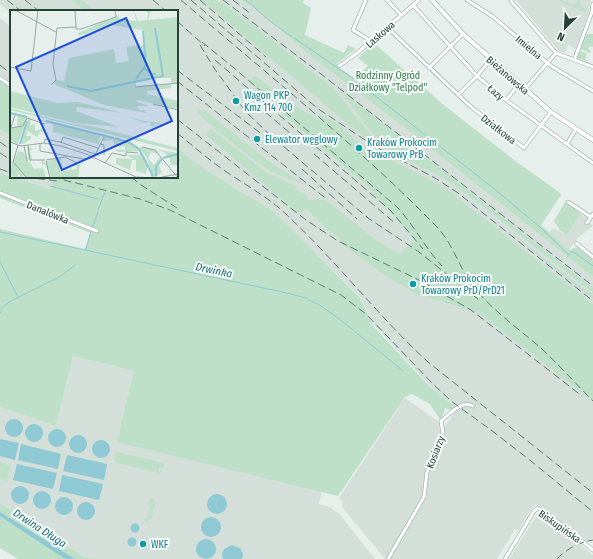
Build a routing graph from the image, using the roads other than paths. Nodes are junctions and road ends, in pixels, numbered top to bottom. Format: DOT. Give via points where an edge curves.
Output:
graph roads {
  1 [pos="366,0"];
  2 [pos="388,0"];
  3 [pos="419,0"];
  4 [pos="432,0"];
  5 [pos="467,0"];
  6 [pos="512,1"];
  7 [pos="593,4"];
  8 [pos="413,5"];
  9 [pos="401,15"];
  10 [pos="387,27"];
  11 [pos="463,34"];
  12 [pos="371,41"];
  13 [pos="450,47"];
  14 [pos="556,54"];
  15 [pos="575,58"];
  16 [pos="491,59"];
  17 [pos="547,63"];
  18 [pos="339,66"];
  19 [pos="593,67"];
  20 [pos="430,68"];
  21 [pos="477,76"];
  22 [pos="0,78"];
  23 [pos="519,84"];
  24 [pos="10,85"];
  25 [pos="525,89"];
  26 [pos="593,91"];
  27 [pos="458,95"];
  28 [pos="506,100"];
  29 [pos="551,112"];
  30 [pos="541,126"];
  31 [pos="576,129"];
  32 [pos="593,140"];
  33 [pos="567,144"];
  34 [pos="593,163"];
  35 [pos="0,194"];
  36 [pos="568,202"];
  37 [pos="592,216"];
  38 [pos="587,223"];
  39 [pos="97,231"];
  40 [pos="576,243"];
  41 [pos="593,257"];
  42 [pos="473,406"];
  43 [pos="593,550"];
  44 [pos="388,559"];
  45 [pos="506,559"];
  1 -- 12 [label="street" via="353,30"];
  2 -- 9 [label="street"];
  3 -- 8 [label="street, Laskowa"];
  4 -- 11 [label="street, Bieżanowska"];
  5 -- 17 [label="street, Imielna" via="498,20"];
  6 -- 14 [label="street"];
  7 -- 15 [label="street"];
  8 -- 9 [label="street, Laskowa"];
  8 -- 13 [label="street, Łazy"];
  9 -- 10 [label="street, Laskowa"];
  10 -- 12 [label="street, Laskowa"];
  10 -- 20 [label="street, Działkowa"];
  11 -- 13 [label="street"];
  11 -- 16 [label="street, Bieżanowska"];
  12 -- 18 [label="street, Laskowa"];
  13 -- 20 [label="street"];
  13 -- 21 [label="street, Łazy"];
  14 -- 17 [label="street"];
  14 -- 19 [label="street"];
  16 -- 21 [label="street"];
  16 -- 23 [label="street, Bieżanowska"];
  17 -- 25 [label="street"];
  17 -- 26 [label="street, Imielna"];
  20 -- 27 [label="street, Działkowa"];
  21 -- 27 [label="street"];
  21 -- 28 [label="street, Łazy"];
  22 -- 24 [label="street"];
  23 -- 25 [label="street, Bieżanowska"];
  23 -- 28 [label="street"];
  25 -- 29 [label="street, Bieżanowska"];
  27 -- 30 [label="street, Działkowa" via="524,148"];
  28 -- 30 [label="street, Łazy"];
  29 -- 30 [label="street, Działkowa"];
  29 -- 31 [label="street, Bieżanowska"];
  30 -- 33 [label="street, Łazy"];
  31 -- 32 [label="street, Bieżanowska"];
  31 -- 33 [label="street"];
  33 -- 34 [label="street, Łazy"];
  35 -- 39 [label="street, Danalówka"];
  36 -- 37 [label="street"];
  37 -- 38 [label="street"];
  40 -- 41 [label="street"];
  42 -- 44 [label="street, Kosiarzy" via="462,404 441,421 443,433 427,472 424,497"];
  43 -- 45 [label="street, Biskupińska" via="538,508"];
}
